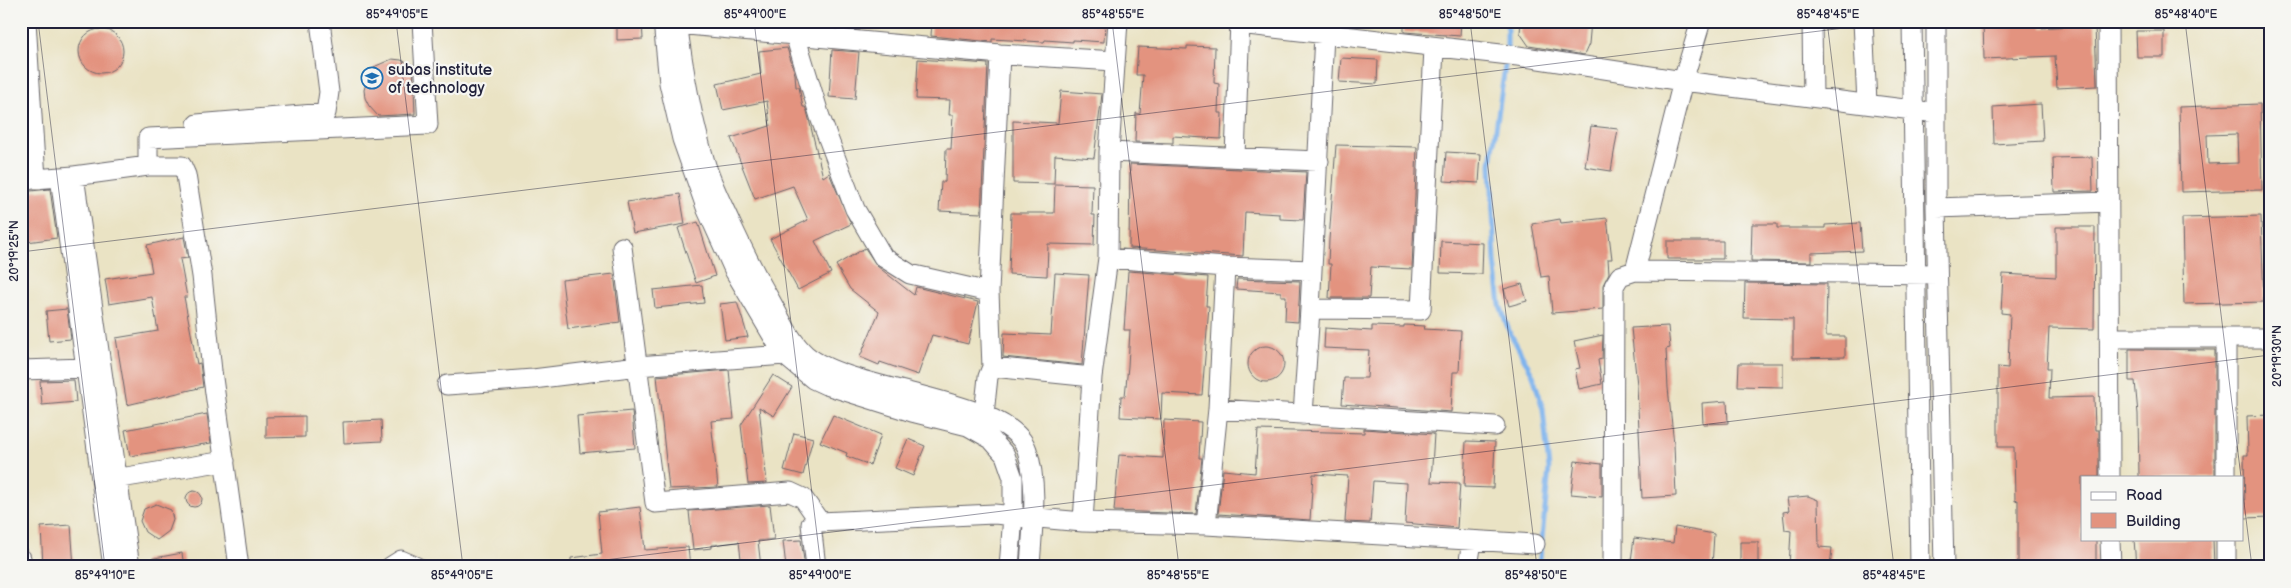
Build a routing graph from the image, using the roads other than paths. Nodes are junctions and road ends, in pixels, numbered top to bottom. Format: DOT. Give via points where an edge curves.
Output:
graph roads {
  1 [pos="26,21"];
  2 [pos="320,21"];
  3 [pos="422,21"];
  4 [pos="1118,21"];
  5 [pos="1701,21"];
  6 [pos="1812,21"];
  7 [pos="1863,21"];
  8 [pos="1912,21"];
  9 [pos="1936,21"];
  10 [pos="2108,21"];
  11 [pos="672,22"];
  12 [pos="1239,23"];
  13 [pos="795,36"];
  14 [pos="1324,36"];
  15 [pos="1434,48"];
  16 [pos="1000,54"];
  17 [pos="1115,61"];
  18 [pos="677,81"];
  19 [pos="1683,81"];
  20 [pos="1814,97"];
  21 [pos="1867,103"];
  22 [pos="1914,110"];
  23 [pos="1936,113"];
  24 [pos="148,138"];
  25 [pos="1110,152"];
  26 [pos="1235,156"];
  27 [pos="1319,161"];
  28 [pos="148,166"];
  29 [pos="67,177"];
  30 [pos="29,180"];
  31 [pos="2109,202"];
  32 [pos="1936,208"];
  33 [pos="622,247"];
  34 [pos="1108,258"];
  35 [pos="1225,267"];
  36 [pos="1312,270"];
  37 [pos="1635,271"];
  38 [pos="1916,274"];
  39 [pos="1937,274"];
  40 [pos="989,292"];
  41 [pos="1310,310"];
  42 [pos="2110,338"];
  43 [pos="2226,338"];
  44 [pos="2270,338"];
  45 [pos="784,355"];
  46 [pos="638,366"];
  47 [pos="992,367"];
  48 [pos="86,368"];
  49 [pos="21,370"];
  50 [pos="1092,377"];
  51 [pos="447,385"];
  52 [pos="1218,409"];
  53 [pos="984,414"];
  54 [pos="1303,415"];
  55 [pos="1495,426"];
  56 [pos="225,460"];
  57 [pos="2110,476"];
  58 [pos="2226,476"];
  59 [pos="110,480"];
  60 [pos="1013,516"];
  61 [pos="1034,517"];
  62 [pos="820,522"];
  63 [pos="1083,522"];
  64 [pos="1206,525"];
  65 [pos="2110,540"];
  66 [pos="2226,540"];
  67 [pos="1472,541"];
  68 [pos="1535,544"];
  69 [pos="21,558"];
  70 [pos="1616,566"];
  71 [pos="22,567"];
  72 [pos="113,567"];
  73 [pos="130,567"];
  74 [pos="238,567"];
  75 [pos="390,567"];
  76 [pos="417,567"];
  77 [pos="816,567"];
  78 [pos="1009,567"];
  79 [pos="1030,567"];
  80 [pos="1468,567"];
  81 [pos="1920,567"];
  82 [pos="1944,567"];
  83 [pos="2111,567"];
  84 [pos="2226,567"];
  1 -- 30 [label="street"];
  2 -- 24 [label="street" via="329,92 326,113 182,125"];
  3 -- 24 [label="street" via="428,125"];
  4 -- 17 [label="street"];
  5 -- 19 [label="street"];
  6 -- 20 [label="street"];
  7 -- 21 [label="street"];
  8 -- 22 [label="street"];
  9 -- 23 [label="street"];
  10 -- 31 [label="street"];
  11 -- 13 [label="street"];
  11 -- 18 [label="street"];
  12 -- 14 [label="street"];
  12 -- 26 [label="street"];
  13 -- 16 [label="street"];
  13 -- 40 [label="street" via="820,117 855,209 882,257 910,274"];
  14 -- 15 [label="street"];
  14 -- 27 [label="street"];
  15 -- 19 [label="street" via="1518,56"];
  15 -- 41 [label="street" via="1421,310"];
  16 -- 17 [label="street"];
  16 -- 40 [label="street"];
  17 -- 25 [label="street"];
  18 -- 45 [label="street" via="682,139 707,210 735,272"];
  18 -- 53 [label="street" via="720,202 749,263 796,345 814,360 862,381 920,394"];
  19 -- 20 [label="street"];
  19 -- 37 [label="street"];
  20 -- 21 [label="street"];
  21 -- 22 [label="street"];
  22 -- 23 [label="street"];
  22 -- 38 [label="street"];
  23 -- 32 [label="street"];
  24 -- 28 [label="street"];
  25 -- 26 [label="street"];
  25 -- 34 [label="street"];
  26 -- 27 [label="street"];
  27 -- 36 [label="street"];
  28 -- 29 [label="street"];
  28 -- 56 [label="street" via="182,166 186,175"];
  29 -- 30 [label="street"];
  29 -- 48 [label="street"];
  29 -- 59 [label="street"];
  31 -- 32 [label="street"];
  31 -- 42 [label="street"];
  32 -- 39 [label="street"];
  33 -- 46 [label="street"];
  34 -- 35 [label="street"];
  34 -- 50 [label="street"];
  35 -- 36 [label="street"];
  35 -- 52 [label="street"];
  36 -- 41 [label="street"];
  37 -- 38 [label="street"];
  37 -- 70 [label="street" via="1620,276 1614,286"];
  38 -- 39 [label="street"];
  38 -- 81 [label="street"];
  39 -- 82 [label="street"];
  40 -- 47 [label="street"];
  41 -- 54 [label="street"];
  42 -- 43 [label="street"];
  42 -- 57 [label="street"];
  43 -- 44 [label="street"];
  43 -- 58 [label="street"];
  45 -- 46 [label="street"];
  45 -- 60 [label="street" via="813,379 912,412 968,426 991,439 1005,455 1013,478"];
  46 -- 51 [label="street" via="533,379"];
  46 -- 62 [label="street" via="655,503 790,492 803,498"];
  47 -- 50 [label="street"];
  47 -- 53 [label="street"];
  48 -- 49 [label="street"];
  48 -- 59 [label="street"];
  50 -- 63 [label="street"];
  52 -- 54 [label="street"];
  52 -- 64 [label="street"];
  53 -- 61 [label="street" via="1013,432 1026,450 1034,494"];
  54 -- 55 [label="street"];
  56 -- 59 [label="street"];
  56 -- 74 [label="street"];
  59 -- 72 [label="street"];
  59 -- 73 [label="street"];
  60 -- 61 [label="street"];
  60 -- 62 [label="street" via="994,514"];
  60 -- 78 [label="street"];
  61 -- 63 [label="street"];
  61 -- 79 [label="street"];
  62 -- 77 [label="street" via="811,524"];
  63 -- 64 [label="street"];
  64 -- 67 [label="street"];
  65 -- 83 [label="street"];
  66 -- 84 [label="street"];
  67 -- 68 [label="street"];
  67 -- 80 [label="street"];
  69 -- 71 [label="street"];
  75 -- 76 [label="street" via="401,560"];
}
